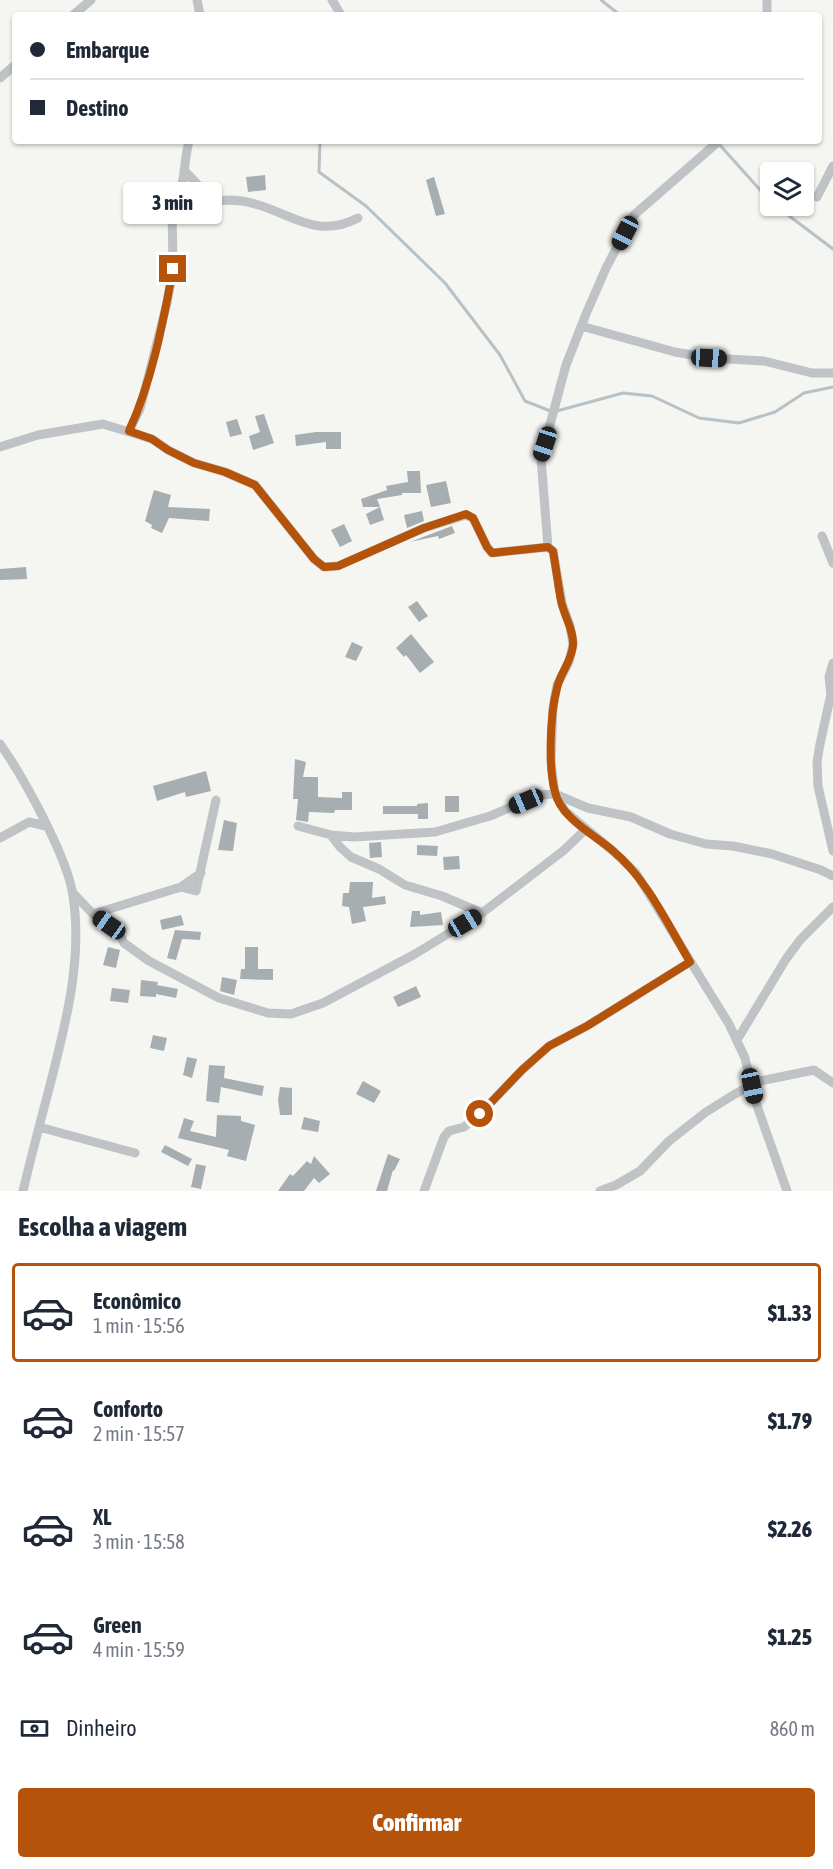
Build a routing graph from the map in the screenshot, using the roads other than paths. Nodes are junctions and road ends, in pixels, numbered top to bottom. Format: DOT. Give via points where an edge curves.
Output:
graph roads {
  1 [pos="92,0"];
  2 [pos="77,12"];
  3 [pos="12,67"];
  4 [pos="0,78"];
  5 [pos="188,144"];
  6 [pos="716,144"];
  7 [pos="833,166"];
  8 [pos="184,170"];
  9 [pos="817,197"];
  10 [pos="217,201"];
  11 [pos="176,204"];
  12 [pos="358,218"];
  13 [pos="581,326"];
  14 [pos="833,373"];
  15 [pos="129,431"];
  16 [pos="0,447"];
  17 [pos="822,536"];
  18 [pos="548,547"];
  19 [pos="833,563"];
  20 [pos="833,663"];
  21 [pos="0,744"];
  22 [pos="555,794"];
  23 [pos="216,800"];
  24 [pos="46,826"];
  25 [pos="298,826"];
  26 [pos="585,830"];
  27 [pos="332,836"];
  28 [pos="0,838"];
  29 [pos="833,851"];
  30 [pos="833,876"];
  31 [pos="73,893"];
  32 [pos="833,906"];
  33 [pos="482,913"];
  34 [pos="93,914"];
  35 [pos="690,962"];
  36 [pos="736,1040"];
  37 [pos="833,1083"];
  38 [pos="752,1086"];
  39 [pos="39,1127"];
  40 [pos="135,1153"];
  41 [pos="23,1191"];
  42 [pos="424,1191"];
  43 [pos="600,1191"];
  44 [pos="787,1191"];
  1 -- 2 [label="street"];
  3 -- 4 [label="street"];
  5 -- 8 [label="street"];
  6 -- 13 [label="street" via="634,215"];
  7 -- 9 [label="street"];
  8 -- 10 [label="street"];
  8 -- 11 [label="street"];
  10 -- 11 [label="street"];
  10 -- 12 [label="street" via="265,206 307,224 328,227"];
  11 -- 15 [label="street" via="172,209 173,269 167,303 140,409"];
  13 -- 14 [label="street" via="675,352"];
  13 -- 18 [label="street" via="566,365 541,458"];
  15 -- 16 [label="street" via="103,424 38,435"];
  15 -- 18 [label="street" via="194,463 255,485 324,567 338,566 466,514 473,518 492,553"];
  17 -- 19 [label="street"];
  18 -- 22 [label="street" via="553,551 573,644 557,685 553,708 551,762"];
  20 -- 29 [label="street" via="818,786"];
  21 -- 24 [label="street"];
  22 -- 26 [label="street" via="565,811"];
  22 -- 27 [label="street" via="540,795 490,816 435,832"];
  22 -- 30 [label="street" via="588,808 631,817 670,834 772,854"];
  23 -- 34 [label="street" via="196,891 181,887"];
  24 -- 28 [label="street" via="29,822"];
  24 -- 31 [label="street"];
  25 -- 27 [label="street"];
  26 -- 33 [label="street"];
  26 -- 35 [label="street" via="636,873"];
  27 -- 33 [label="street" via="351,857 405,885"];
  31 -- 34 [label="street"];
  31 -- 39 [label="street" via="76,926 69,1010"];
  32 -- 36 [label="street" via="786,959"];
  33 -- 34 [label="street" via="323,1004 291,1014 268,1013 219,998 149,961 124,943 118,931"];
  35 -- 36 [label="street"];
  35 -- 42 [label="street" via="549,1046 480,1114 464,1127 449,1131"];
  36 -- 38 [label="street"];
  37 -- 38 [label="street" via="809,1070 772,1077"];
  38 -- 43 [label="street" via="706,1112 669,1141 640,1171"];
  38 -- 44 [label="street"];
  39 -- 40 [label="street"];
  39 -- 41 [label="street"];
}
